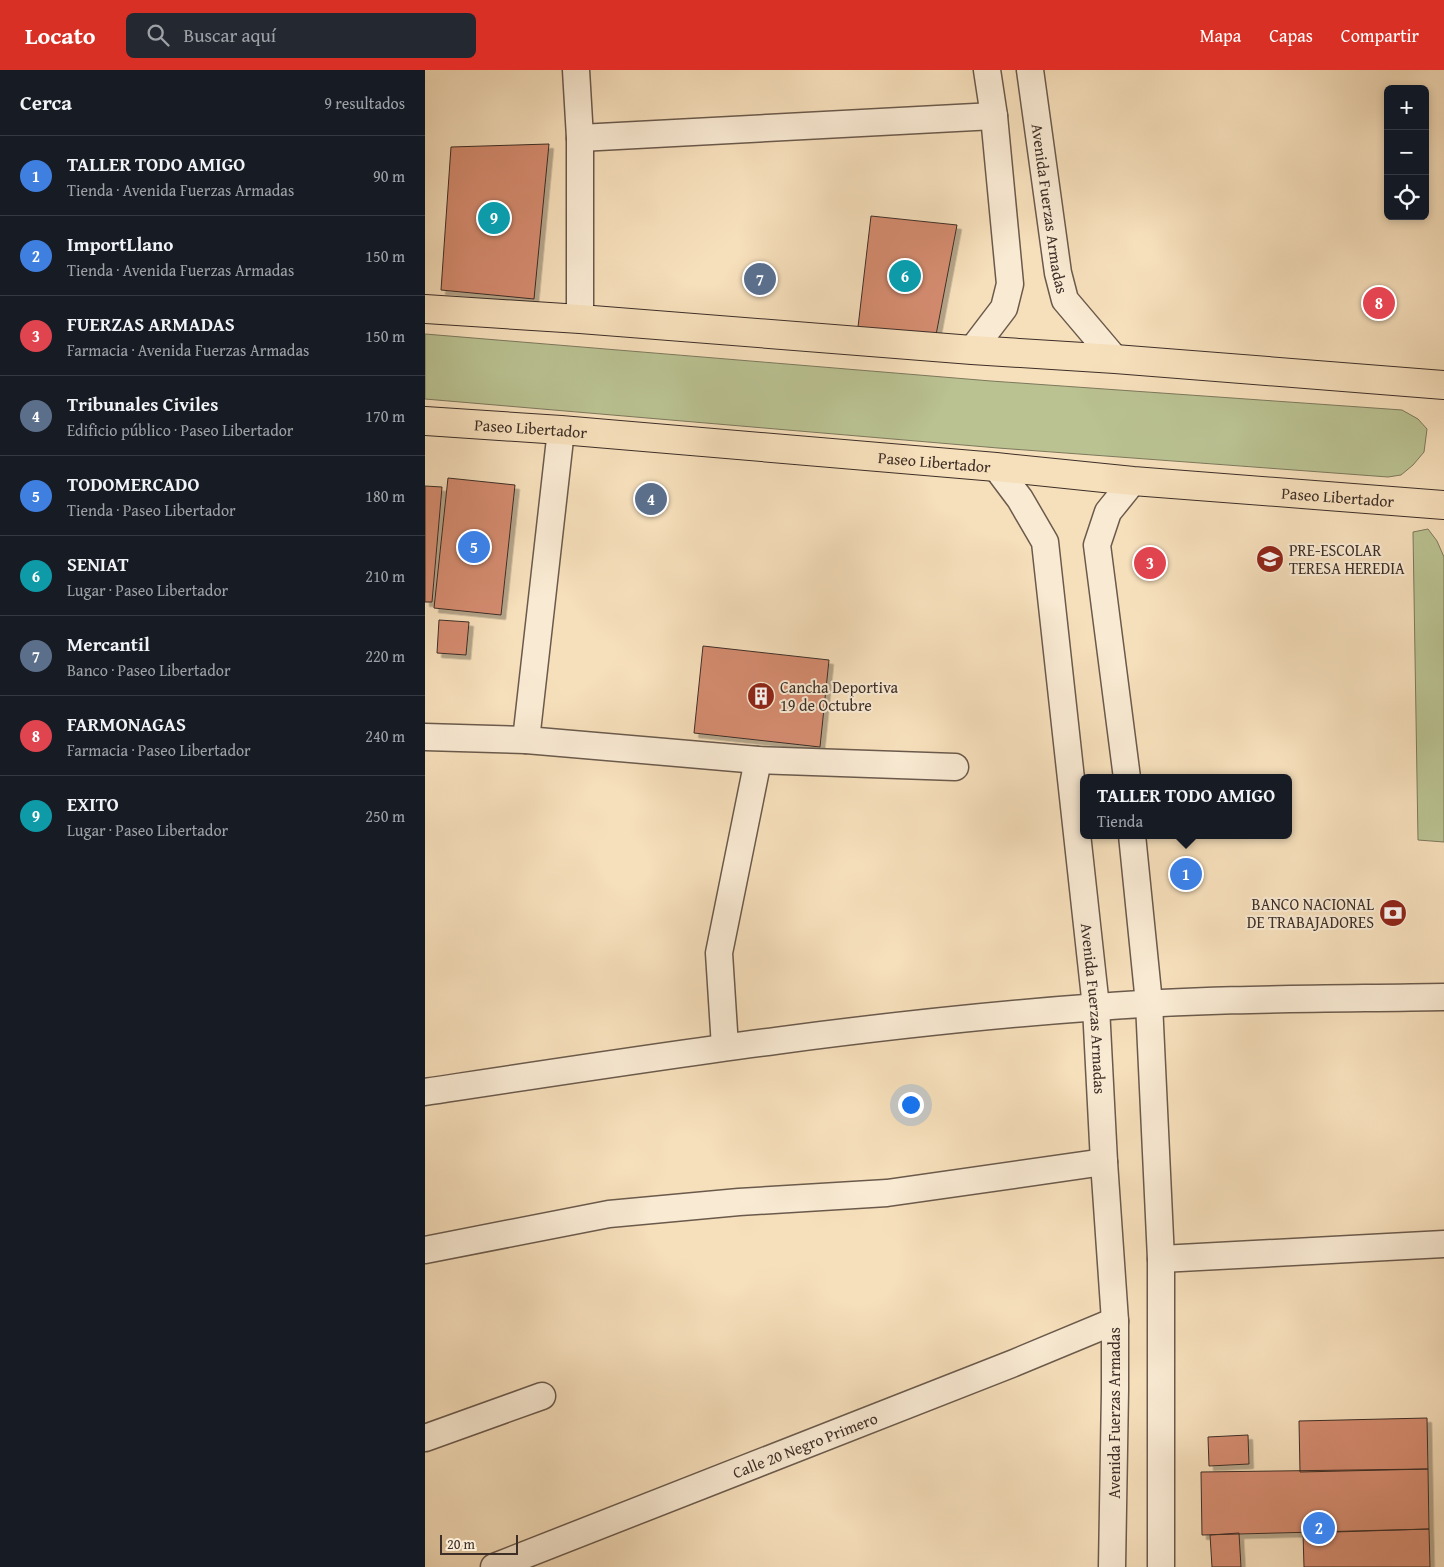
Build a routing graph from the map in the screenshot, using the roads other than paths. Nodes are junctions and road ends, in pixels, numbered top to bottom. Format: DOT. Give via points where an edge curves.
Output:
graph roads {
  1 [pos="576,70"];
  2 [pos="987,70"];
  3 [pos="1030,70"];
  4 [pos="994,116"];
  5 [pos="580,138"];
  6 [pos="425,309"];
  7 [pos="580,319"];
  8 [pos="972,350"];
  9 [pos="1115,359"];
  10 [pos="1444,385"];
  11 [pos="425,421"];
  12 [pos="561,430"];
  13 [pos="996,467"];
  14 [pos="1133,481"];
  15 [pos="1444,506"];
  16 [pos="425,737"];
  17 [pos="526,740"];
  18 [pos="758,760"];
  19 [pos="955,767"];
  20 [pos="1126,774"];
  21 [pos="1133,839"];
  22 [pos="1444,997"];
  23 [pos="1149,1003"];
  24 [pos="1096,1007"];
  25 [pos="725,1047"];
  26 [pos="425,1092"];
  27 [pos="1104,1162"];
  28 [pos="1444,1244"];
  29 [pos="425,1250"];
  30 [pos="1161,1259"];
  31 [pos="1115,1321"];
  32 [pos="542,1396"];
  33 [pos="425,1438"];
  34 [pos="493,1567"];
  35 [pos="1112,1567"];
  36 [pos="1161,1567"];
  1 -- 5 [label="street"];
  2 -- 4 [label="street"];
  3 -- 9 [label="street, Avenida Fuerzas Armadas" via="1058,273 1065,300"];
  4 -- 5 [label="street"];
  4 -- 8 [label="street" via="1010,284 1004,308"];
  5 -- 7 [label="street"];
  6 -- 7 [label="main road"];
  7 -- 8 [label="main road"];
  8 -- 9 [label="main road"];
  9 -- 10 [label="main road"];
  11 -- 12 [label="main road, Paseo Libertador"];
  12 -- 13 [label="main road, Paseo Libertador"];
  12 -- 17 [label="street"];
  13 -- 14 [label="main road, Paseo Libertador"];
  13 -- 24 [label="street, Avenida Fuerzas Armadas" via="1020,499 1045,542"];
  14 -- 15 [label="main road, Paseo Libertador"];
  14 -- 20 [label="street" via="1108,512 1097,545"];
  16 -- 17 [label="street"];
  17 -- 18 [label="street"];
  18 -- 19 [label="street"];
  18 -- 25 [label="street" via="719,953"];
  21 -- 23 [label="street"];
  22 -- 23 [label="street"];
  23 -- 24 [label="street"];
  23 -- 30 [label="street"];
  24 -- 25 [label="street" via="911,1023"];
  24 -- 27 [label="street, Avenida Fuerzas Armadas"];
  25 -- 26 [label="street"];
  27 -- 29 [label="street" via="887,1193 609,1214"];
  27 -- 31 [label="street, Avenida Fuerzas Armadas"];
  28 -- 30 [label="street"];
  30 -- 36 [label="street"];
  31 -- 34 [label="street, Calle 20 Negro Primero"];
  31 -- 35 [label="street, Avenida Fuerzas Armadas"];
  32 -- 33 [label="street"];
}
